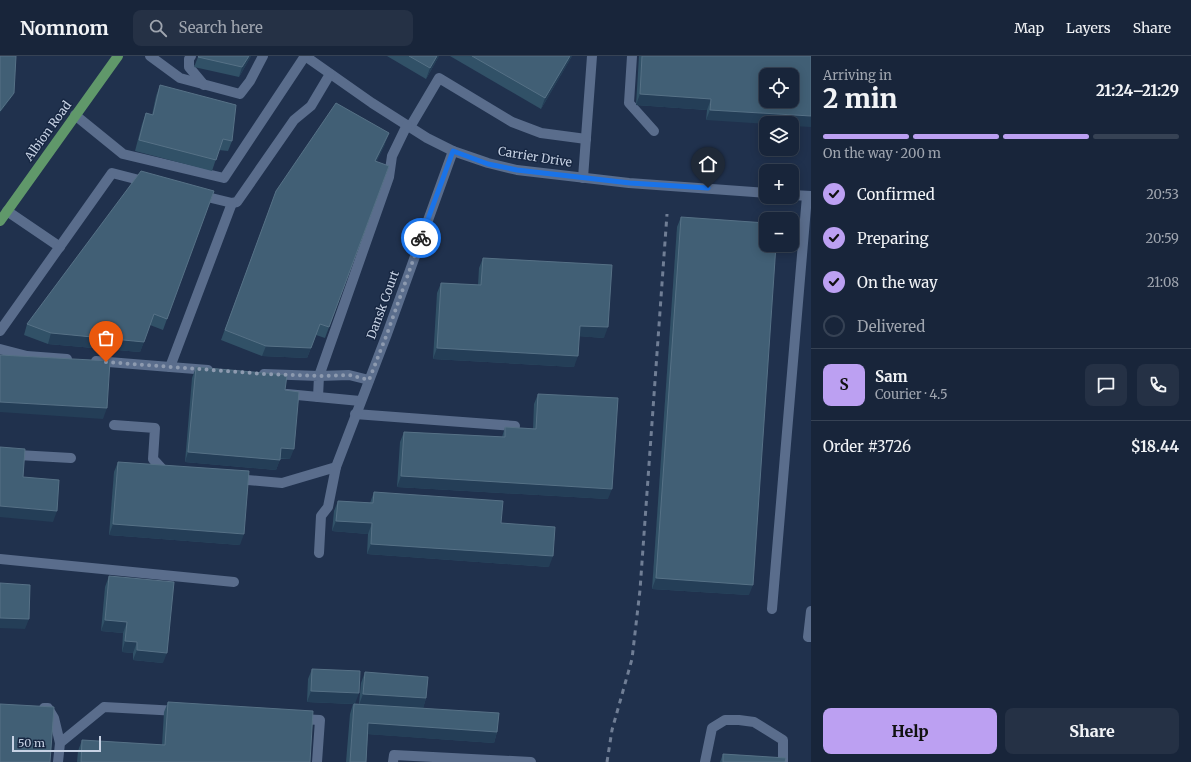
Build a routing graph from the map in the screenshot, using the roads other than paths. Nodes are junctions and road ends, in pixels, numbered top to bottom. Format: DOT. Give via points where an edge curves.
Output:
graph roads {
  1 [pos="118,56"];
  2 [pos="150,56"];
  3 [pos="191,56"];
  4 [pos="263,56"];
  5 [pos="305,56"];
  6 [pos="592,56"];
  7 [pos="632,56"];
  8 [pos="330,74"];
  9 [pos="204,85"];
  10 [pos="75,115"];
  11 [pos="409,126"];
  12 [pos="654,131"];
  13 [pos="586,139"];
  14 [pos="453,151"];
  15 [pos="583,178"];
  16 [pos="157,184"];
  17 [pos="187,192"];
  18 [pos="759,192"];
  19 [pos="799,195"];
  20 [pos="809,196"];
  21 [pos="232,203"];
  22 [pos="7,211"];
  23 [pos="0,221"];
  24 [pos="60,247"];
  25 [pos="0,331"];
  26 [pos="0,349"];
  27 [pos="170,367"];
  28 [pos="218,370"];
  29 [pos="257,373"];
  30 [pos="319,376"];
  31 [pos="369,380"];
  32 [pos="287,394"];
  33 [pos="318,397"];
  34 [pos="360,401"];
  35 [pos="355,414"];
  36 [pos="114,425"];
  37 [pos="515,426"];
  38 [pos="0,454"];
  39 [pos="71,458"];
  40 [pos="336,467"];
  41 [pos="180,473"];
  42 [pos="227,478"];
  43 [pos="320,552"];
  44 [pos="0,559"];
  45 [pos="234,582"];
  46 [pos="772,609"];
  47 [pos="811,611"];
  48 [pos="811,637"];
  49 [pos="32,707"];
  50 [pos="190,712"];
  51 [pos="290,718"];
  52 [pos="60,743"];
  53 [pos="58,762"];
  54 [pos="317,762"];
  55 [pos="393,762"];
  56 [pos="531,762"];
  57 [pos="705,762"];
  58 [pos="783,762"];
  1 -- 10 [label="main road, Albion Road"];
  2 -- 9 [label="street" via="180,78"];
  3 -- 9 [label="street" via="189,67"];
  4 -- 9 [label="street" via="240,94"];
  5 -- 8 [label="street, Carrier Drive"];
  5 -- 10 [label="street" via="224,178 123,154"];
  6 -- 13 [label="street"];
  7 -- 12 [label="street" via="629,103"];
  8 -- 11 [label="street, Carrier Drive"];
  8 -- 21 [label="street" via="311,106 294,120 237,202"];
  10 -- 22 [label="main road, Albion Road"];
  11 -- 13 [label="street" via="439,78 512,122 541,133"];
  11 -- 14 [label="street, Carrier Drive"];
  11 -- 30 [label="street" via="392,156 389,177"];
  13 -- 15 [label="street"];
  14 -- 15 [label="street, Carrier Drive" via="488,164"];
  14 -- 31 [label="street, Dansk Court"];
  15 -- 18 [label="street, Carrier Drive"];
  16 -- 24 [label="street" via="112,173"];
  17 -- 21 [label="street"];
  19 -- 20 [label="street"];
  20 -- 46 [label="street"];
  21 -- 27 [label="street"];
  22 -- 23 [label="main road, Albion Road"];
  22 -- 24 [label="street"];
  24 -- 25 [label="street"];
  26 -- 27 [label="street" via="26,356"];
  27 -- 28 [label="street"];
  29 -- 30 [label="street"];
  30 -- 31 [label="street" via="349,375"];
  30 -- 33 [label="street"];
  31 -- 34 [label="street, Dansk Court"];
  32 -- 33 [label="street"];
  33 -- 34 [label="street"];
  34 -- 35 [label="street, Dansk Court"];
  35 -- 37 [label="street"];
  35 -- 40 [label="street, Dansk Court"];
  36 -- 41 [label="street" via="155,428 153,459 165,472"];
  38 -- 39 [label="street"];
  40 -- 42 [label="street" via="282,483"];
  40 -- 43 [label="street, Dansk Court" via="328,507 321,516"];
  44 -- 45 [label="street"];
  47 -- 48 [label="street" via="808,637"];
  49 -- 52 [label="street" via="48,708 54,718"];
  50 -- 52 [label="street" via="104,707"];
  51 -- 54 [label="street" via="320,720"];
  52 -- 53 [label="street"];
  55 -- 56 [label="street" via="394,755"];
  57 -- 58 [label="street" via="712,728 725,720 739,720 754,722 783,740"];
}
